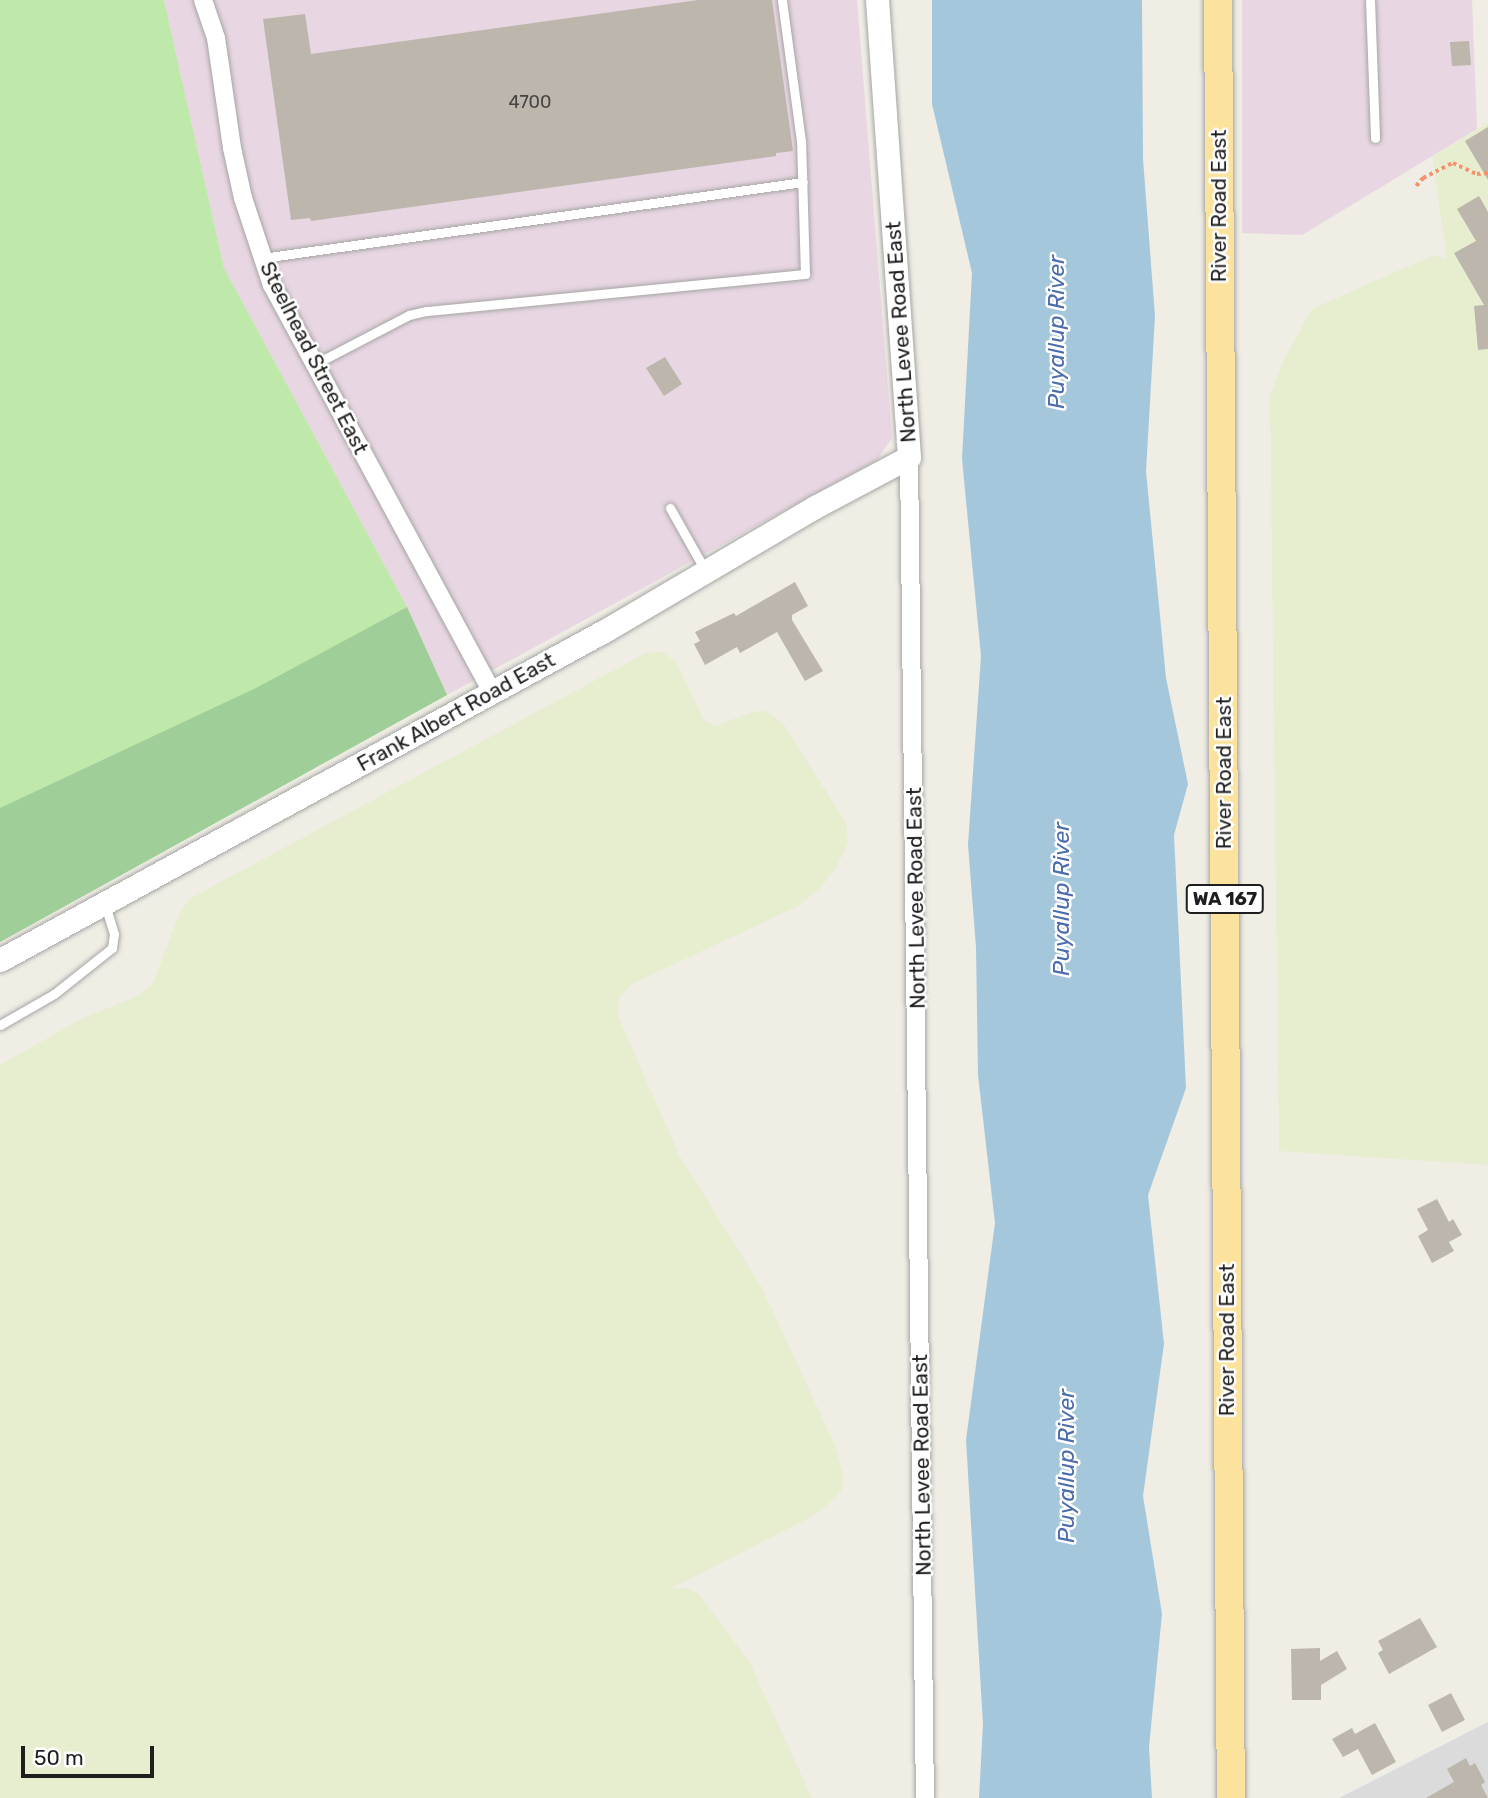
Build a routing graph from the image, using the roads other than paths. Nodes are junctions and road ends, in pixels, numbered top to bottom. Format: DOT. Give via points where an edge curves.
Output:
graph roads {
  1 [pos="203,0"];
  2 [pos="782,0"];
  3 [pos="877,0"];
  4 [pos="1218,0"];
  5 [pos="1370,0"];
  6 [pos="1375,138"];
  7 [pos="803,182"];
  8 [pos="262,258"];
  9 [pos="315,364"];
  10 [pos="909,457"];
  11 [pos="670,509"];
  12 [pos="705,570"];
  13 [pos="492,692"];
  14 [pos="104,904"];
  15 [pos="0,960"];
  16 [pos="0,1026"];
  17 [pos="925,1798"];
  18 [pos="1231,1798"];
  1 -- 8 [label="street, Steelhead Street East" via="216,38 240,185"];
  2 -- 7 [label="lane" via="802,141"];
  3 -- 10 [label="street, North Levee Road East"];
  4 -- 18 [label="main road, River Road East / WA 167"];
  5 -- 6 [label="lane"];
  7 -- 8 [label="lane"];
  7 -- 9 [label="lane" via="805,274 409,314"];
  8 -- 9 [label="street, Steelhead Street East"];
  9 -- 13 [label="street, Steelhead Street East"];
  10 -- 12 [label="street, Frank Albert Road East"];
  10 -- 17 [label="street, North Levee Road East"];
  11 -- 12 [label="lane"];
  12 -- 13 [label="street, Frank Albert Road East"];
  13 -- 14 [label="street, Frank Albert Road East"];
  14 -- 15 [label="street, Frank Albert Road East"];
  14 -- 16 [label="lane" via="114,934 113,948 54,994"];
}
